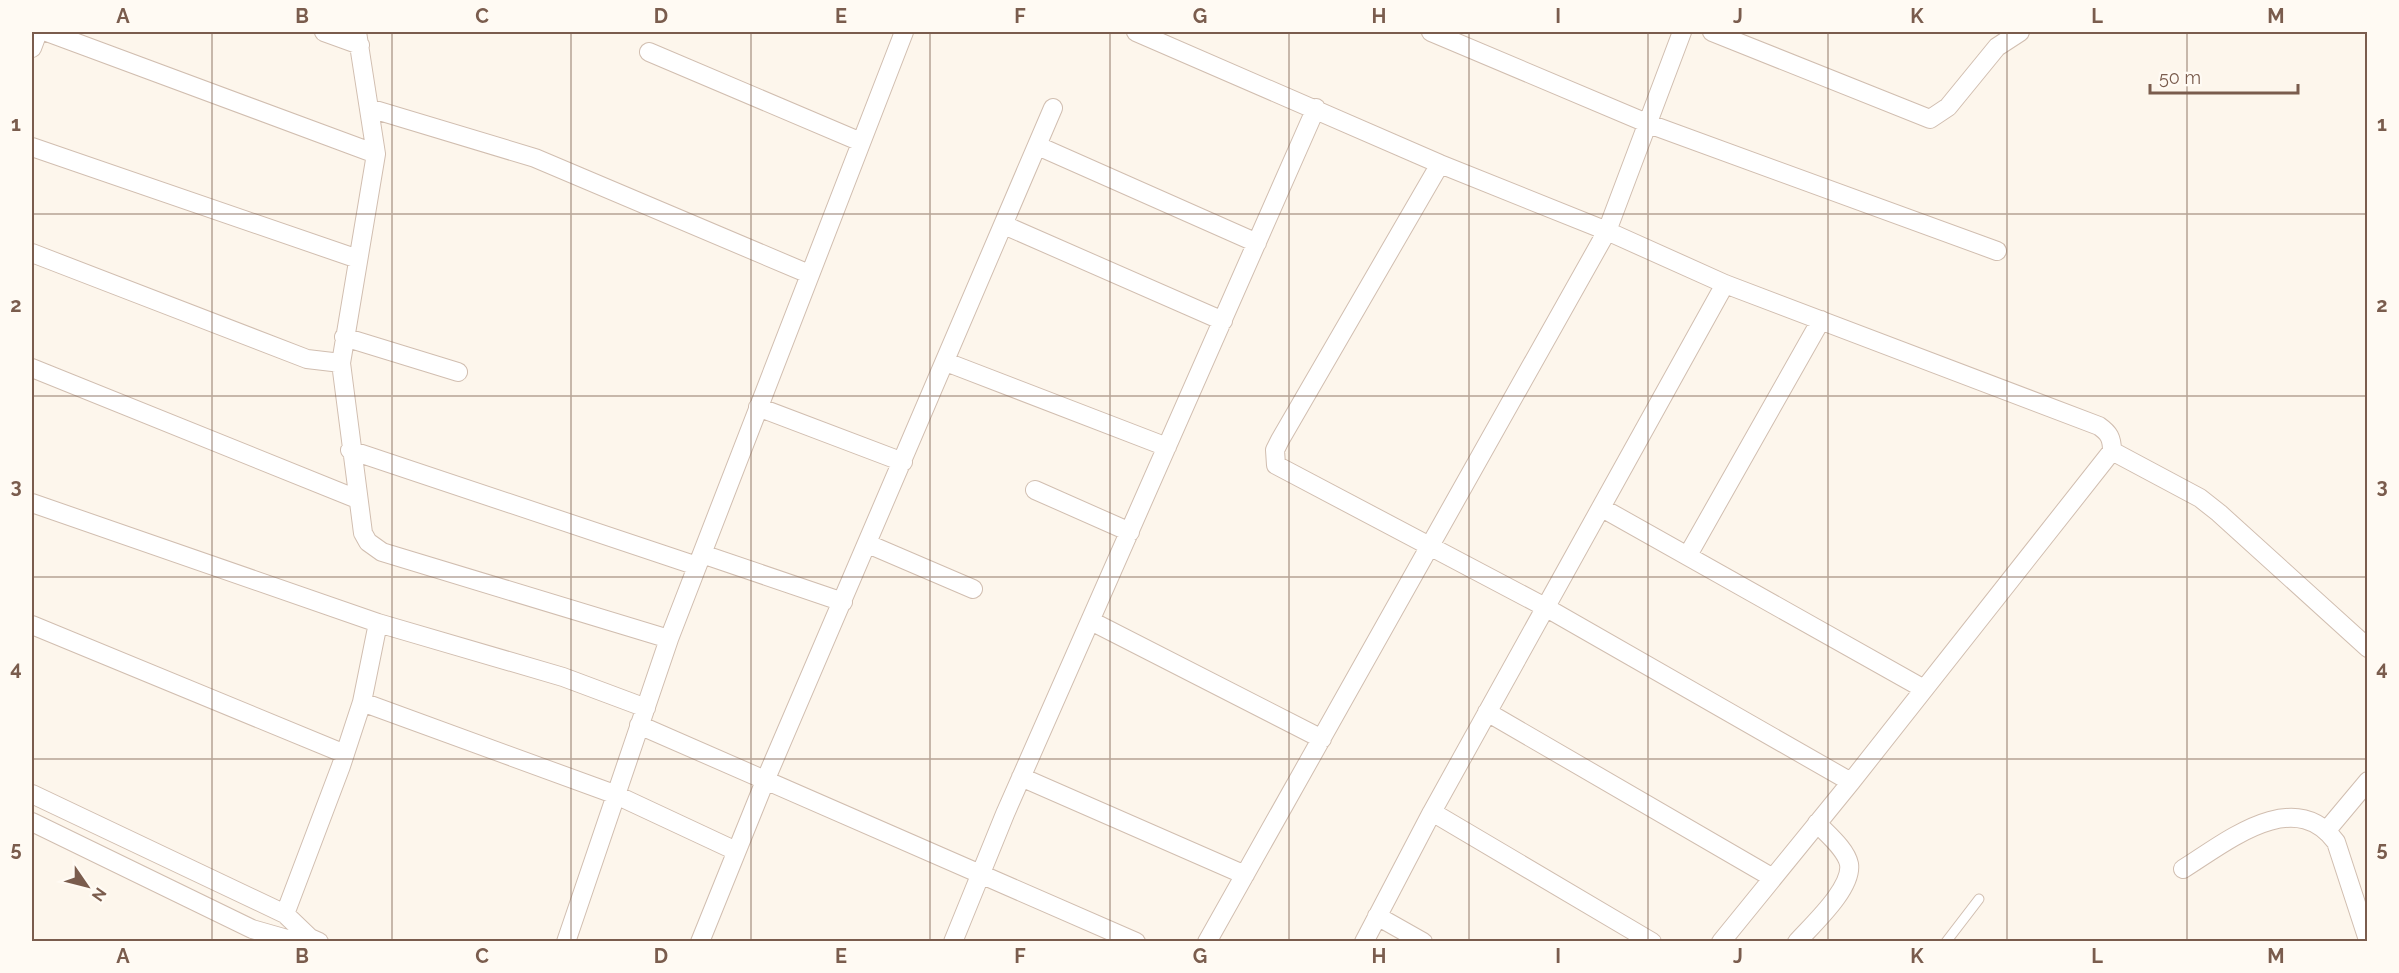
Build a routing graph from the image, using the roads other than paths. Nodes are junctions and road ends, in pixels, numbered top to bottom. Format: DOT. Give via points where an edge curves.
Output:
graph roads {
  1 [pos="38,32"];
  2 [pos="47,32"];
  3 [pos="324,32"];
  4 [pos="904,32"];
  5 [pos="1136,32"];
  6 [pos="1431,32"];
  7 [pos="1682,32"];
  8 [pos="1712,32"];
  9 [pos="2020,32"];
  10 [pos="358,38"];
  11 [pos="32,48"];
  12 [pos="650,52"];
  13 [pos="369,108"];
  14 [pos="1053,108"];
  15 [pos="1316,108"];
  16 [pos="1649,124"];
  17 [pos="861,142"];
  18 [pos="1038,146"];
  19 [pos="32,147"];
  20 [pos="376,154"];
  21 [pos="1440,164"];
  22 [pos="1004,225"];
  23 [pos="1607,231"];
  24 [pos="1257,243"];
  25 [pos="1997,251"];
  26 [pos="32,253"];
  27 [pos="358,259"];
  28 [pos="808,274"];
  29 [pos="1725,284"];
  30 [pos="1821,320"];
  31 [pos="1223,321"];
  32 [pos="344,337"];
  33 [pos="946,362"];
  34 [pos="340,363"];
  35 [pos="32,368"];
  36 [pos="458,372"];
  37 [pos="758,407"];
  38 [pos="1167,447"];
  39 [pos="350,450"];
  40 [pos="2112,451"];
  41 [pos="903,462"];
  42 [pos="1035,490"];
  43 [pos="357,499"];
  44 [pos="32,503"];
  45 [pos="1602,508"];
  46 [pos="1130,532"];
  47 [pos="868,544"];
  48 [pos="1431,548"];
  49 [pos="1688,555"];
  50 [pos="700,560"];
  51 [pos="973,589"];
  52 [pos="843,603"];
  53 [pos="1545,606"];
  54 [pos="1091,621"];
  55 [pos="378,623"];
  56 [pos="32,625"];
  57 [pos="669,639"];
  58 [pos="2367,648"];
  59 [pos="1924,689"];
  60 [pos="362,702"];
  61 [pos="646,708"];
  62 [pos="1487,712"];
  63 [pos="639,725"];
  64 [pos="1322,739"];
  65 [pos="345,754"];
  66 [pos="1021,777"];
  67 [pos="765,781"];
  68 [pos="2367,781"];
  69 [pos="1851,782"];
  70 [pos="614,794"];
  71 [pos="32,795"];
  72 [pos="1432,812"];
  73 [pos="32,822"];
  74 [pos="1817,823"];
  75 [pos="2327,831"];
  76 [pos="736,851"];
  77 [pos="2183,869"];
  78 [pos="980,875"];
  79 [pos="1245,875"];
  80 [pos="1773,878"];
  81 [pos="1979,900"];
  82 [pos="285,914"];
  83 [pos="1377,916"];
  84 [pos="315,940"];
  85 [pos="2367,941"];
  86 [pos="566,942"];
  87 [pos="700,942"];
  88 [pos="952,942"];
  89 [pos="1136,942"];
  90 [pos="1207,942"];
  91 [pos="1364,942"];
  92 [pos="1423,942"];
  93 [pos="1652,942"];
  94 [pos="1721,942"];
  95 [pos="1797,942"];
  96 [pos="1946,942"];
  1 -- 11 [label="street"];
  2 -- 20 [label="street"];
  3 -- 10 [label="street"];
  4 -- 17 [label="street"];
  5 -- 15 [label="street"];
  6 -- 16 [label="street"];
  7 -- 16 [label="street"];
  8 -- 9 [label="street" via="1930,119 1948,107 1997,47"];
  10 -- 13 [label="street"];
  12 -- 17 [label="street"];
  13 -- 20 [label="street"];
  13 -- 28 [label="street" via="535,158"];
  14 -- 18 [label="street"];
  15 -- 21 [label="street"];
  15 -- 24 [label="street"];
  16 -- 23 [label="street"];
  16 -- 25 [label="street"];
  17 -- 28 [label="street"];
  18 -- 22 [label="street"];
  18 -- 24 [label="street"];
  19 -- 27 [label="street"];
  20 -- 27 [label="street"];
  21 -- 23 [label="street"];
  21 -- 48 [label="street" via="1280,440 1274,459 1282,471"];
  22 -- 31 [label="street"];
  22 -- 33 [label="street"];
  23 -- 29 [label="street"];
  23 -- 48 [label="street"];
  24 -- 31 [label="street"];
  26 -- 34 [label="street" via="307,359"];
  27 -- 32 [label="street"];
  28 -- 37 [label="street"];
  29 -- 30 [label="street"];
  29 -- 45 [label="street"];
  30 -- 40 [label="street" via="2099,426 2108,432"];
  30 -- 49 [label="street"];
  31 -- 38 [label="street"];
  32 -- 34 [label="street"];
  32 -- 36 [label="street"];
  33 -- 38 [label="street"];
  33 -- 41 [label="street"];
  34 -- 39 [label="street"];
  35 -- 43 [label="street"];
  37 -- 41 [label="street"];
  37 -- 50 [label="street"];
  38 -- 46 [label="street"];
  39 -- 43 [label="street"];
  39 -- 50 [label="street"];
  40 -- 58 [label="street" via="2200,498"];
  40 -- 59 [label="street"];
  41 -- 47 [label="street"];
  42 -- 46 [label="street"];
  43 -- 57 [label="street" via="363,533 382,552"];
  44 -- 55 [label="street"];
  45 -- 49 [label="street"];
  45 -- 53 [label="street"];
  46 -- 54 [label="street"];
  47 -- 51 [label="street"];
  47 -- 52 [label="street"];
  48 -- 53 [label="street"];
  48 -- 64 [label="street"];
  49 -- 59 [label="street"];
  50 -- 52 [label="street"];
  50 -- 57 [label="street"];
  52 -- 67 [label="street"];
  53 -- 62 [label="street"];
  53 -- 69 [label="street"];
  54 -- 64 [label="street"];
  54 -- 66 [label="street"];
  55 -- 60 [label="street"];
  55 -- 61 [label="street" via="563,677"];
  56 -- 65 [label="street"];
  57 -- 61 [label="street"];
  59 -- 69 [label="street"];
  60 -- 65 [label="street"];
  60 -- 70 [label="street"];
  61 -- 63 [label="street"];
  62 -- 72 [label="street"];
  62 -- 80 [label="street"];
  63 -- 67 [label="street"];
  63 -- 70 [label="street"];
  64 -- 79 [label="street"];
  65 -- 82 [label="street"];
  66 -- 78 [label="street"];
  66 -- 79 [label="street"];
  67 -- 76 [label="street"];
  67 -- 78 [label="street"];
  68 -- 75 [label="street"];
  69 -- 74 [label="street"];
  70 -- 76 [label="street"];
  70 -- 86 [label="street"];
  71 -- 82 [label="street"];
  72 -- 83 [label="street"];
  72 -- 93 [label="street"];
  73 -- 84 [label="street" via="252,929 287,939"];
  74 -- 80 [label="street"];
  74 -- 95 [label="street" via="1849,864 1847,879 1838,896"];
  75 -- 77 [label="street" via="2300,819 2272,819"];
  75 -- 85 [label="street" via="2336,842"];
  76 -- 87 [label="street"];
  78 -- 88 [label="street"];
  78 -- 89 [label="street"];
  79 -- 90 [label="street"];
  80 -- 94 [label="street"];
  81 -- 96 [label="lane"];
  82 -- 84 [label="street"];
  83 -- 91 [label="street"];
  83 -- 92 [label="street"];
}
